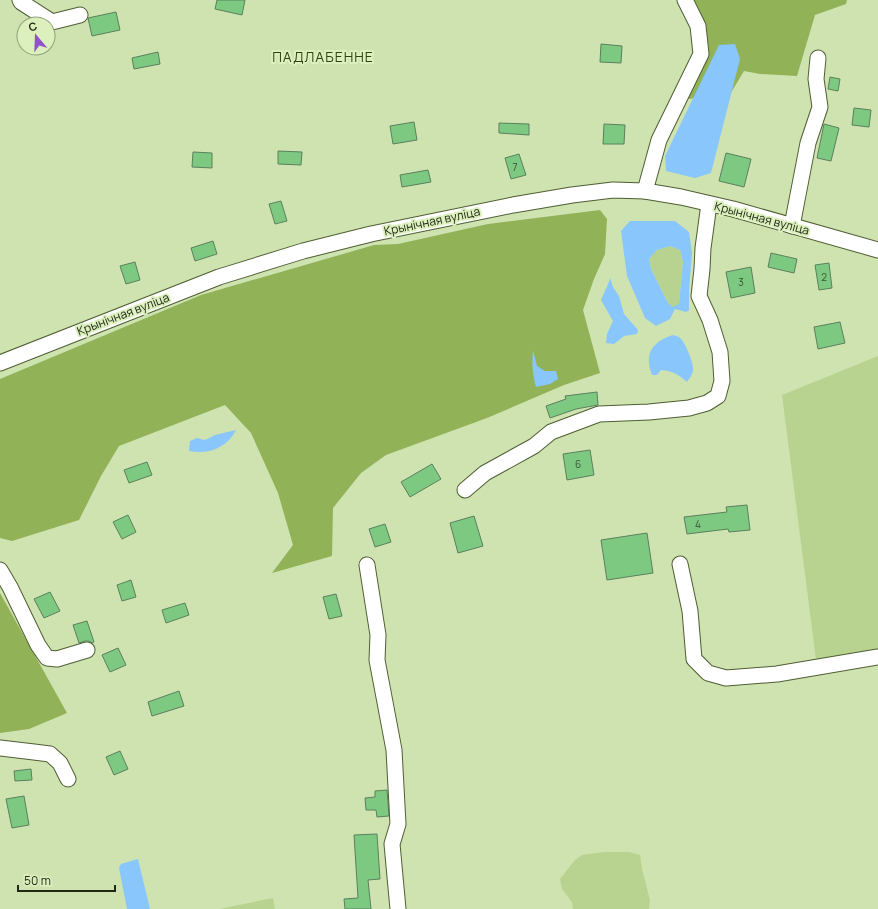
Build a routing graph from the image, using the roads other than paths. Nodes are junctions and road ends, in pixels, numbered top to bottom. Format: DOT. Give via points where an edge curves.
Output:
graph roads {
  1 [pos="20,0"];
  2 [pos="685,0"];
  3 [pos="80,15"];
  4 [pos="818,58"];
  5 [pos="645,191"];
  6 [pos="709,204"];
  7 [pos="792,226"];
  8 [pos="878,250"];
  9 [pos="0,363"];
  10 [pos="465,490"];
  11 [pos="680,564"];
  12 [pos="367,565"];
  13 [pos="0,570"];
  14 [pos="87,650"];
  15 [pos="878,657"];
  16 [pos="0,748"];
  17 [pos="68,779"];
  18 [pos="398,909"];
  1 -- 3 [label="street" via="52,22"];
  2 -- 5 [label="street" via="698,26 701,54 659,140"];
  4 -- 7 [label="street" via="816,79 820,107 808,143"];
  5 -- 6 [label="street, Крынічная вуліца"];
  5 -- 9 [label="street, Крынічная вуліца" via="613,190 513,205 371,234 303,251 219,277"];
  6 -- 7 [label="street, Крынічная вуліца"];
  6 -- 10 [label="street" via="699,296 720,352 722,380 718,396 707,403 689,408 599,414 551,432 534,446 485,472"];
  7 -- 8 [label="street, Крынічная вуліца"];
  11 -- 15 [label="street" via="690,611 694,659 708,673 726,678 777,674"];
  12 -- 18 [label="street" via="378,635 377,660 394,750 398,824 392,844"];
  13 -- 14 [label="street" via="47,658 57,659"];
  16 -- 17 [label="street" via="50,754 60,763"];
}
